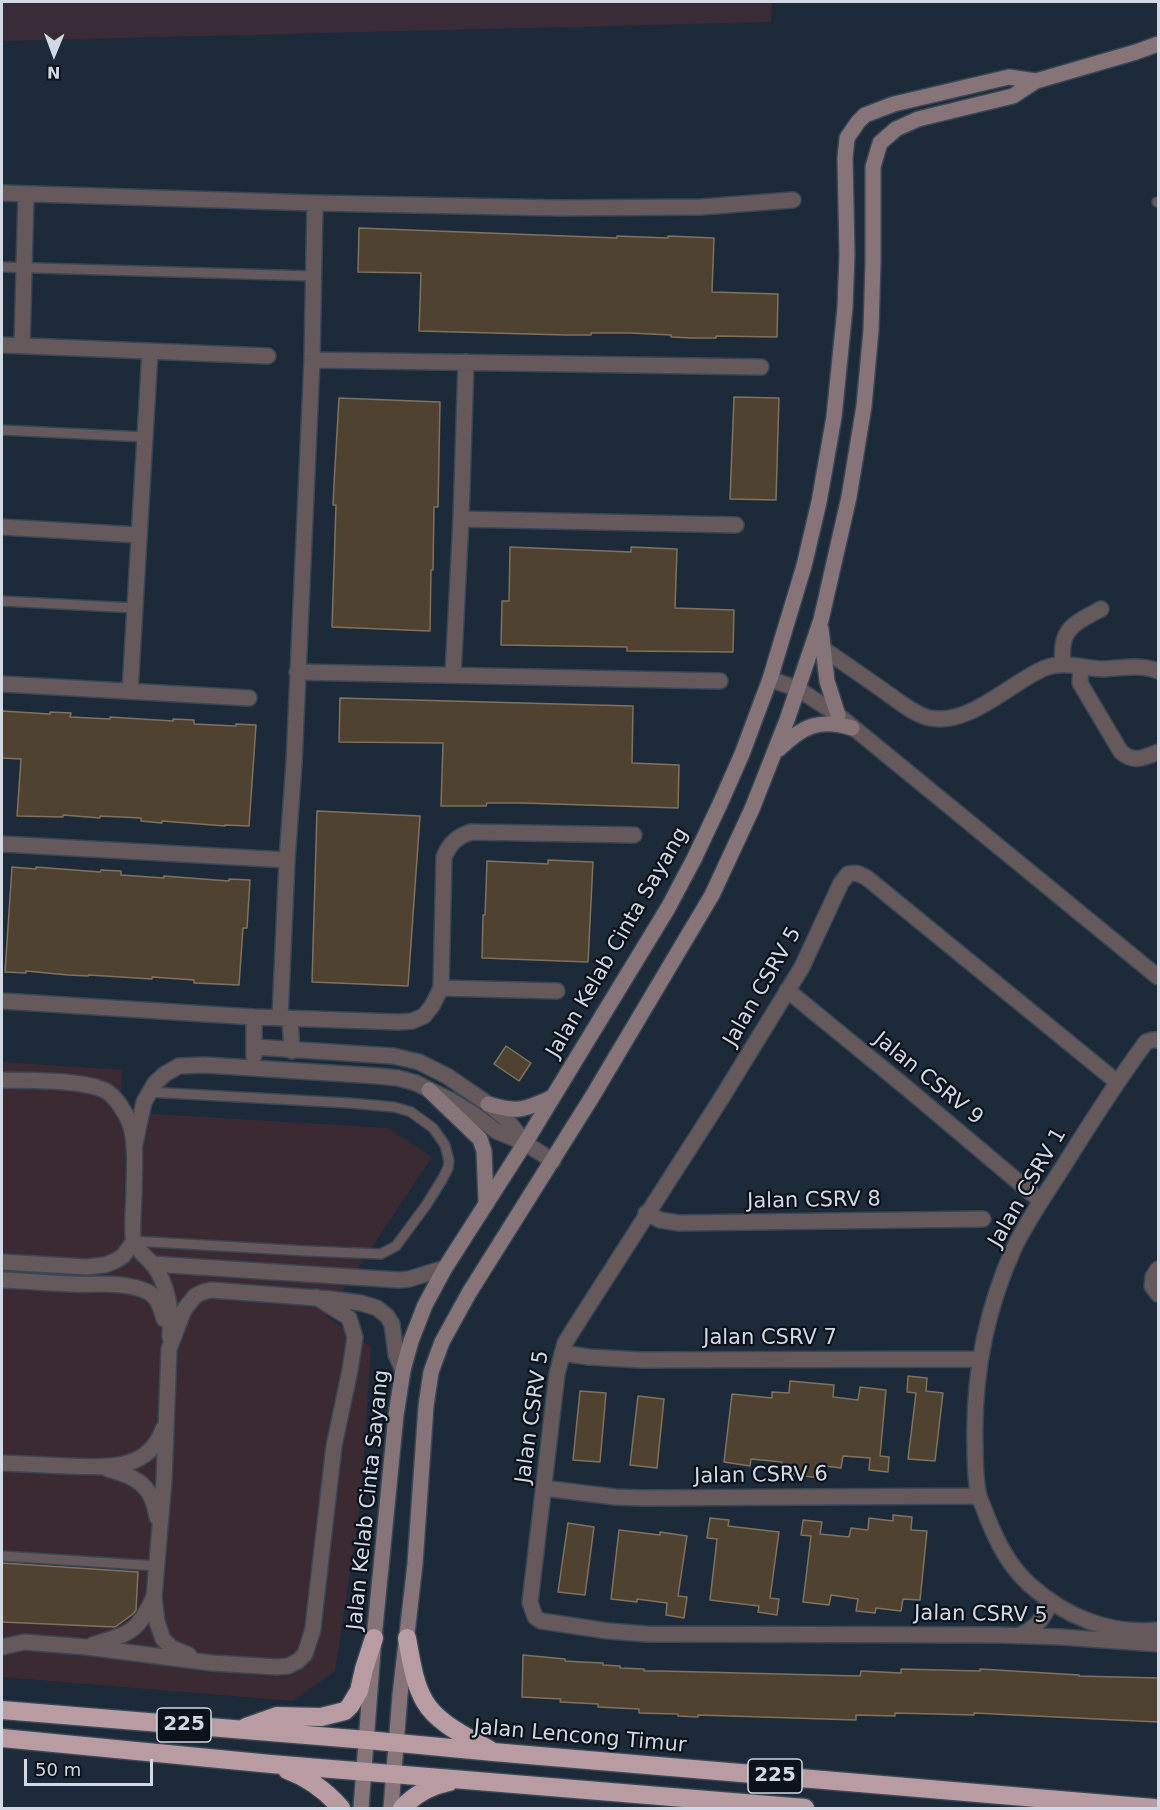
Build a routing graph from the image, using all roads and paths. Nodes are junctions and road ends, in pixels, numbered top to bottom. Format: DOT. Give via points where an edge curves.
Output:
graph roads {
  1 [pos="1158,44"];
  2 [pos="1036,81"];
  3 [pos="2,193"];
  4 [pos="26,194"];
  5 [pos="793,200"];
  6 [pos="315,203"];
  7 [pos="2,267"];
  8 [pos="24,268"];
  9 [pos="313,276"];
  10 [pos="2,345"];
  11 [pos="22,346"];
  12 [pos="150,351"];
  13 [pos="268,356"];
  14 [pos="312,360"];
  15 [pos="466,362"];
  16 [pos="761,367"];
  17 [pos="2,430"];
  18 [pos="145,437"];
  19 [pos="461,519"];
  20 [pos="736,525"];
  21 [pos="2,527"];
  22 [pos="139,535"];
  23 [pos="2,601"];
  24 [pos="135,608"];
  25 [pos="1101,609"];
  26 [pos="821,620"];
  27 [pos="823,649"];
  28 [pos="1063,664"];
  29 [pos="1081,668"];
  30 [pos="1158,671"];
  31 [pos="297,672"];
  32 [pos="453,675"];
  33 [pos="771,679"];
  34 [pos="720,681"];
  35 [pos="2,684"];
  36 [pos="798,689"];
  37 [pos="130,691"];
  38 [pos="249,698"];
  39 [pos="838,715"];
  40 [pos="852,728"];
  41 [pos="1158,753"];
  42 [pos="774,754"];
  43 [pos="634,835"];
  44 [pos="2,844"];
  45 [pos="287,860"];
  46 [pos="1158,978"];
  47 [pos="441,988"];
  48 [pos="787,990"];
  49 [pos="557,991"];
  50 [pos="2,1001"];
  51 [pos="254,1017"];
  52 [pos="285,1018"];
  53 [pos="1158,1040"];
  54 [pos="254,1047"];
  55 [pos="292,1051"];
  56 [pos="254,1068"];
  57 [pos="2,1080"];
  58 [pos="1117,1082"];
  59 [pos="429,1090"];
  60 [pos="148,1092"];
  61 [pos="551,1098"];
  62 [pos="488,1104"];
  63 [pos="525,1143"];
  64 [pos="134,1148"];
  65 [pos="553,1161"];
  66 [pos="486,1201"];
  67 [pos="1041,1201"];
  68 [pos="646,1213"];
  69 [pos="983,1219"];
  70 [pos="134,1241"];
  71 [pos="2,1262"];
  72 [pos="152,1264"];
  73 [pos="445,1268"];
  74 [pos="1158,1269"];
  75 [pos="2,1280"];
  76 [pos="1158,1294"];
  77 [pos="316,1297"];
  78 [pos="169,1349"];
  79 [pos="562,1353"];
  80 [pos="980,1359"];
  81 [pos="403,1370"];
  82 [pos="166,1421"];
  83 [pos="2,1463"];
  84 [pos="102,1467"];
  85 [pos="543,1488"];
  86 [pos="979,1496"];
  87 [pos="160,1532"];
  88 [pos="2,1556"];
  89 [pos="158,1566"];
  90 [pos="154,1597"];
  91 [pos="1050,1602"];
  92 [pos="1158,1630"];
  93 [pos="1018,1636"];
  94 [pos="374,1638"];
  95 [pos="407,1638"];
  96 [pos="2,1641"];
  97 [pos="24,1642"];
  98 [pos="1158,1644"];
  99 [pos="2,1647"];
  100 [pos="86,1647"];
  101 [pos="212,1663"];
  102 [pos="2,1710"];
  103 [pos="238,1730"];
  104 [pos="2,1738"];
  105 [pos="367,1740"];
  106 [pos="397,1743"];
  107 [pos="493,1752"];
  108 [pos="271,1764"];
  109 [pos="363,1771"];
  110 [pos="394,1773"];
  111 [pos="469,1780"];
  112 [pos="341,1809"];
  113 [pos="361,1809"];
  114 [pos="391,1809"];
  115 [pos="402,1809"];
  116 [pos="805,1809"];
  117 [pos="1154,1809"];
  1 -- 2 [label="main road, Jalan Kelab Cinta Sayang"];
  2 -- 26 [label="main road, Jalan Kelab Cinta Sayang" via="1013,96 918,119 896,129 880,143 873,167 871,330 864,406 849,497"];
  2 -- 33 [label="main road, Jalan Kelab Cinta Sayang" via="1009,77 894,104 865,115 847,138 845,308 834,417 804,566"];
  3 -- 4 [label="street"];
  4 -- 6 [label="street"];
  4 -- 8 [label="street"];
  5 -- 6 [label="street" via="701,207 608,208"];
  6 -- 9 [label="street"];
  7 -- 8 [label="lane"];
  8 -- 9 [label="lane"];
  8 -- 11 [label="street"];
  9 -- 14 [label="street"];
  10 -- 11 [label="street"];
  11 -- 12 [label="street"];
  12 -- 13 [label="street"];
  12 -- 18 [label="street"];
  14 -- 15 [label="street"];
  14 -- 31 [label="street"];
  15 -- 16 [label="street"];
  15 -- 19 [label="street"];
  17 -- 18 [label="lane"];
  18 -- 22 [label="street"];
  19 -- 20 [label="street"];
  19 -- 32 [label="street"];
  21 -- 22 [label="street"];
  22 -- 24 [label="street"];
  23 -- 24 [label="lane"];
  24 -- 37 [label="street"];
  25 -- 28 [label="street" via="1070,628 1062,648"];
  26 -- 27 [label="main road"];
  26 -- 36 [label="main road, Jalan Kelab Cinta Sayang"];
  27 -- 28 [label="street" via="921,715 942,719 992,701 1046,668"];
  27 -- 39 [label="main road"];
  28 -- 29 [label="street"];
  29 -- 30 [label="street" via="1142,667"];
  29 -- 41 [label="street" via="1080,683 1121,752 1134,759"];
  31 -- 32 [label="street"];
  31 -- 45 [label="street"];
  32 -- 34 [label="street"];
  33 -- 36 [label="street"];
  33 -- 61 [label="main road, Jalan Kelab Cinta Sayang" via="694,859"];
  35 -- 37 [label="street"];
  36 -- 39 [label="street"];
  36 -- 42 [label="main road, Jalan Kelab Cinta Sayang"];
  37 -- 38 [label="street"];
  39 -- 40 [label="street"];
  40 -- 42 [label="main road" via="831,723 813,726 795,734"];
  40 -- 46 [label="street"];
  42 -- 65 [label="main road, Jalan Kelab Cinta Sayang" via="712,895"];
  43 -- 47 [label="street" via="471,832 450,844 444,857"];
  44 -- 45 [label="street"];
  45 -- 52 [label="street"];
  47 -- 49 [label="street"];
  47 -- 52 [label="street" via="424,1016 412,1021"];
  48 -- 58 [label="street, Jalan CSRV 5" via="812,948 844,877 853,872"];
  48 -- 67 [label="street, Jalan CSRV 9"];
  48 -- 68 [label="street, Jalan CSRV 5"];
  50 -- 51 [label="street"];
  51 -- 52 [label="street"];
  51 -- 54 [label="street"];
  52 -- 55 [label="street"];
  53 -- 58 [label="street, Jalan CSRV 1" via="1146,1042"];
  54 -- 55 [label="street"];
  54 -- 56 [label="street"];
  55 -- 62 [label="street" via="405,1058 434,1069"];
  56 -- 59 [label="street" via="398,1078"];
  56 -- 60 [label="street" via="179,1065"];
  57 -- 64 [label="street" via="78,1084 106,1091 126,1116"];
  58 -- 67 [label="street, Jalan CSRV 1"];
  59 -- 63 [label="street" via="496,1131"];
  59 -- 66 [label="main road" via="480,1139"];
  60 -- 64 [label="street"];
  60 -- 70 [label="lane" via="394,1107 411,1112 433,1128 445,1145 449,1161 427,1204 396,1246 381,1254"];
  61 -- 62 [label="main road" via="519,1110"];
  61 -- 63 [label="main road, Jalan Kelab Cinta Sayang"];
  62 -- 63 [label="street"];
  63 -- 65 [label="street"];
  63 -- 66 [label="main road, Jalan Kelab Cinta Sayang"];
  64 -- 70 [label="street"];
  65 -- 95 [label="main road, Jalan Kelab Cinta Sayang" via="463,1302 431,1372"];
  66 -- 73 [label="main road, Jalan Kelab Cinta Sayang"];
  67 -- 80 [label="street, Jalan CSRV 1" via="1002,1278"];
  68 -- 69 [label="street, Jalan CSRV 8" via="679,1223"];
  68 -- 79 [label="street, Jalan CSRV 5"];
  70 -- 71 [label="street" via="123,1256 105,1266"];
  70 -- 72 [label="street"];
  72 -- 73 [label="street" via="399,1280"];
  72 -- 78 [label="street" via="168,1300"];
  73 -- 81 [label="main road, Jalan Kelab Cinta Sayang" via="425,1305"];
  74 -- 76 [label="street" via="1152,1286"];
  75 -- 78 [label="street" via="106,1284 149,1292 159,1304"];
  77 -- 78 [label="street" via="203,1292 184,1310"];
  77 -- 81 [label="street" via="362,1303 387,1316"];
  77 -- 101 [label="street" via="349,1318 355,1337 334,1446 309,1645 298,1661 288,1666"];
  78 -- 82 [label="street"];
  79 -- 80 [label="street, Jalan CSRV 7" via="641,1360"];
  79 -- 85 [label="street, Jalan CSRV 5"];
  80 -- 86 [label="street, Jalan CSRV 1" via="974,1423"];
  81 -- 94 [label="main road, Jalan Kelab Cinta Sayang"];
  82 -- 84 [label="street" via="156,1444 143,1456 125,1465"];
  82 -- 87 [label="street"];
  83 -- 84 [label="street"];
  84 -- 87 [label="street" via="129,1475 146,1487"];
  85 -- 86 [label="street, Jalan CSRV 6" via="642,1498"];
  85 -- 93 [label="street, Jalan CSRV 5" via="530,1602 541,1622 647,1634"];
  86 -- 91 [label="street, Jalan CSRV 1" via="1011,1566"];
  87 -- 89 [label="street"];
  88 -- 89 [label="lane"];
  89 -- 90 [label="street"];
  90 -- 100 [label="street" via="134,1629"];
  90 -- 101 [label="street" via="159,1632 168,1644"];
  91 -- 92 [label="street, Jalan CSRV 1" via="1109,1629"];
  91 -- 93 [label="street" via="1040,1622"];
  93 -- 98 [label="street, Jalan CSRV 5"];
  94 -- 103 [label="highway" via="359,1691 345,1711 321,1717 278,1716"];
  94 -- 105 [label="main road, Jalan Kelab Cinta Sayang"];
  95 -- 106 [label="main road, Jalan Kelab Cinta Sayang"];
  95 -- 107 [label="highway" via="425,1703 445,1722"];
  96 -- 97 [label="street"];
  97 -- 99 [label="street"];
  97 -- 100 [label="street"];
  100 -- 101 [label="street"];
  102 -- 103 [label="highway, Jalan Lencong Timur / 225"];
  103 -- 105 [label="highway, Jalan Lencong Timur / 225"];
  104 -- 108 [label="highway, 225"];
  105 -- 106 [label="highway, Jalan Lencong Timur / 225"];
  105 -- 109 [label="main road, Jalan Kelab Cinta Sayang"];
  106 -- 107 [label="highway, Jalan Lencong Timur / 225"];
  106 -- 110 [label="main road, Jalan Kelab Cinta Sayang"];
  107 -- 117 [label="highway, Jalan Lencong Timur / 225"];
  108 -- 109 [label="highway, 225"];
  108 -- 112 [label="highway" via="309,1780"];
  109 -- 110 [label="highway, 225"];
  109 -- 113 [label="main road, Jalan Kelab Cinta Sayang"];
  110 -- 111 [label="highway, 225"];
  110 -- 114 [label="main road, Jalan Kelab Cinta Sayang"];
  111 -- 115 [label="highway" via="437,1785"];
  111 -- 116 [label="highway, 225"];
}
